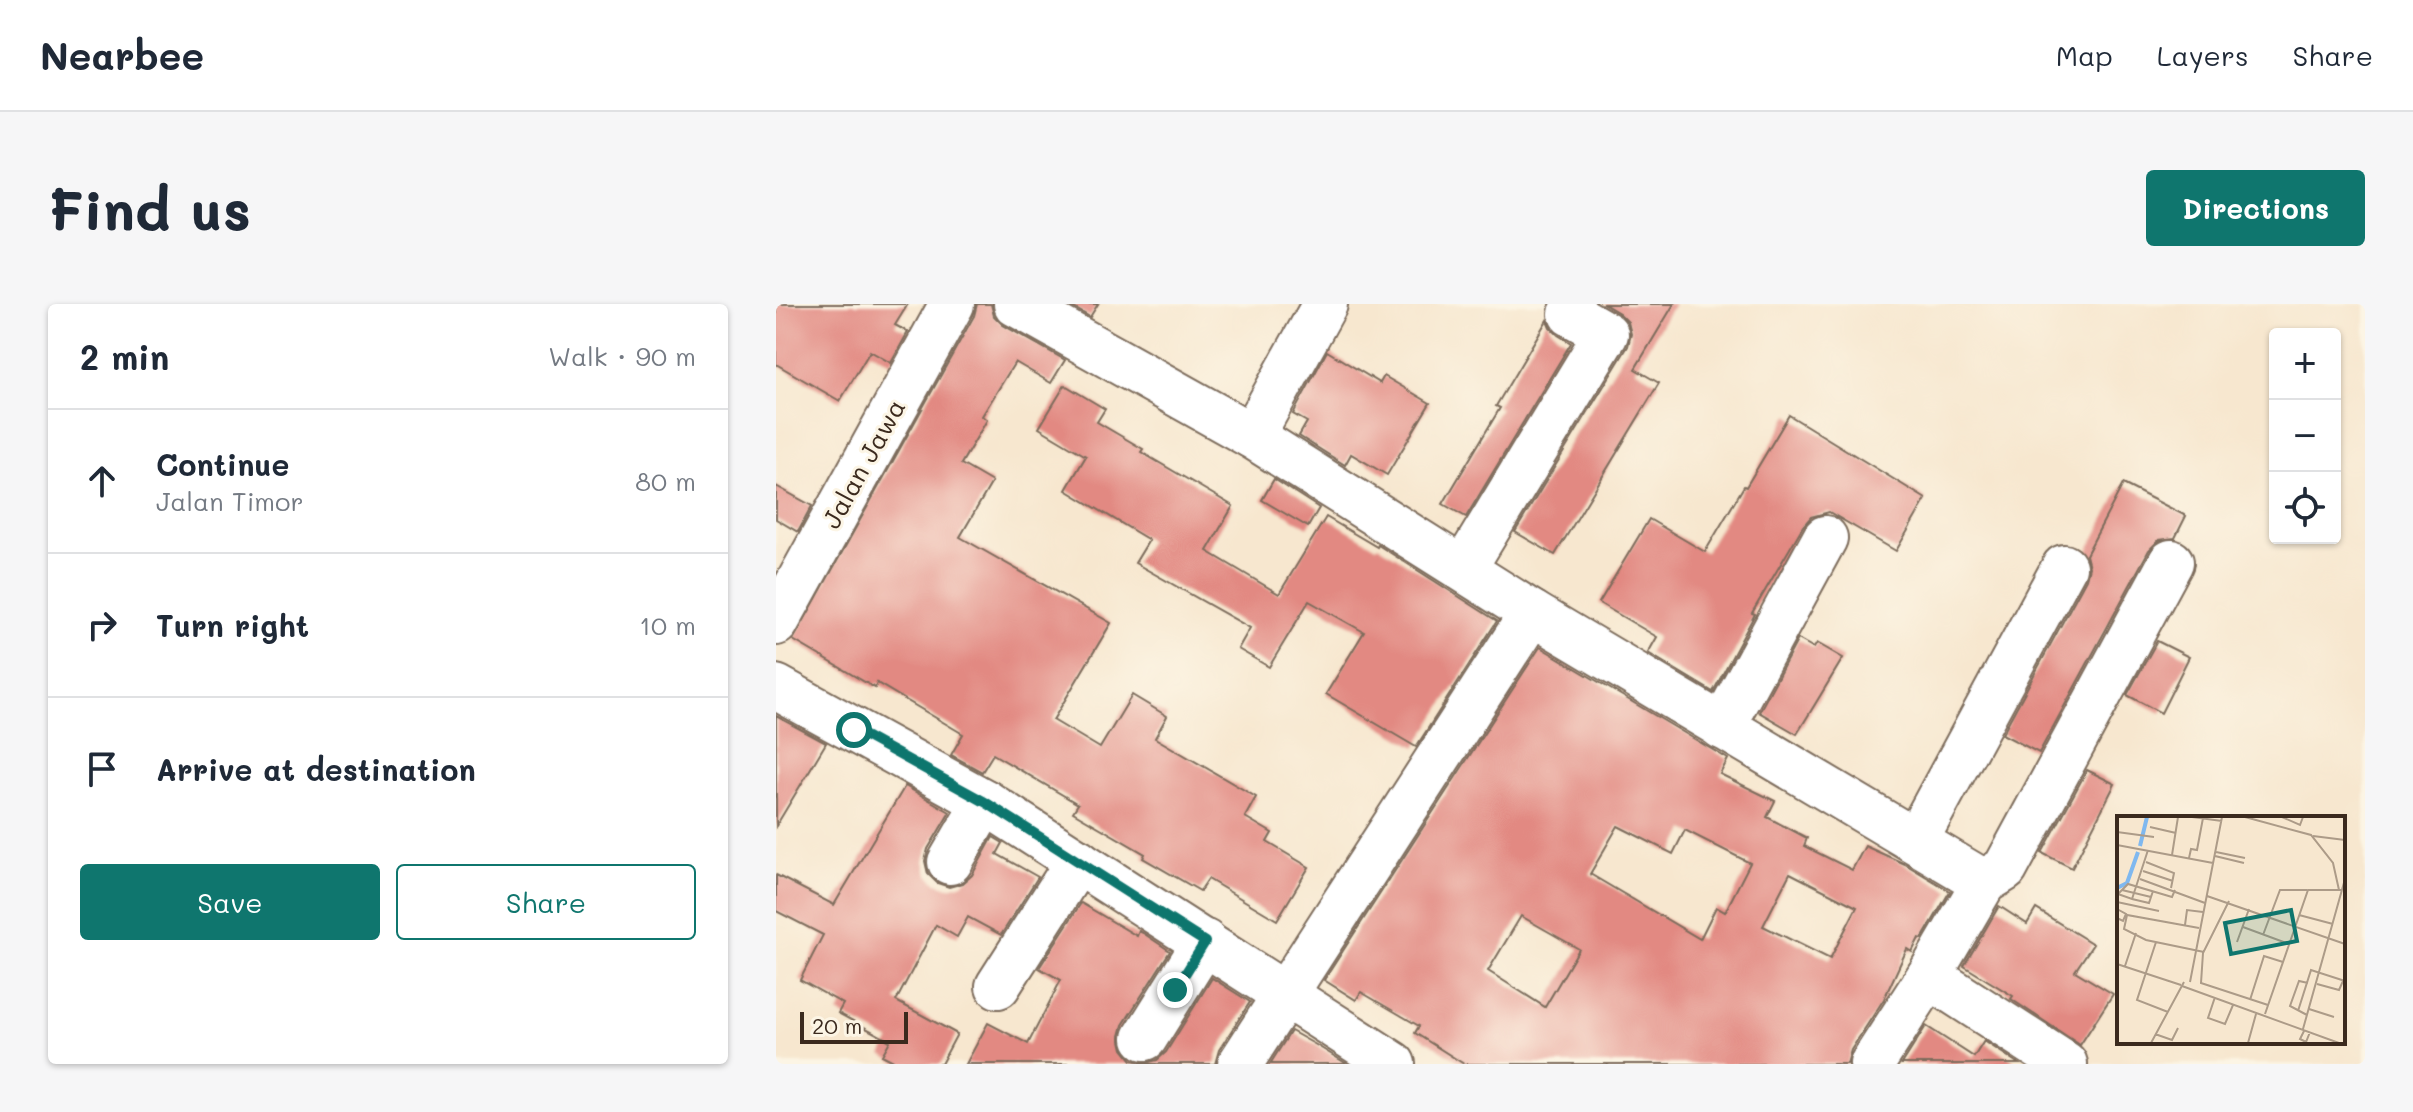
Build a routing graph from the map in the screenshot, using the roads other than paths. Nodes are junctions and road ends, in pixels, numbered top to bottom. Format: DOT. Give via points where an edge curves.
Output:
graph roads {
  1 [pos="952,304"];
  2 [pos="1016,304"];
  3 [pos="1325,304"];
  4 [pos="1571,314"];
  5 [pos="1252,436"];
  6 [pos="1825,538"];
  7 [pos="2171,562"];
  8 [pos="2064,567"];
  9 [pos="1464,568"];
  10 [pos="1532,613"];
  11 [pos="776,623"];
  12 [pos="776,687"];
  13 [pos="1722,727"];
  14 [pos="985,802"];
  15 [pos="1916,840"];
  16 [pos="1078,861"];
  17 [pos="950,862"];
  18 [pos="1984,882"];
  19 [pos="1205,942"];
  20 [pos="1929,976"];
  21 [pos="998,986"];
  22 [pos="1285,994"];
  23 [pos="1145,1038"];
  24 [pos="1240,1064"];
  25 [pos="1393,1064"];
  26 [pos="1872,1064"];
  27 [pos="2065,1064"];
  1 -- 11 [label="street, Jalan Jawa"];
  2 -- 5 [label="street"];
  3 -- 5 [label="street"];
  4 -- 9 [label="street" via="1606,334"];
  5 -- 9 [label="street"];
  6 -- 13 [label="street"];
  7 -- 18 [label="street" via="2005,869"];
  8 -- 15 [label="street"];
  9 -- 10 [label="street"];
  10 -- 13 [label="street"];
  10 -- 22 [label="street"];
  12 -- 14 [label="street"];
  13 -- 15 [label="street"];
  14 -- 16 [label="street"];
  14 -- 17 [label="street"];
  15 -- 18 [label="street"];
  16 -- 19 [label="street"];
  16 -- 21 [label="street"];
  18 -- 20 [label="street"];
  19 -- 22 [label="street"];
  19 -- 23 [label="street"];
  20 -- 26 [label="street"];
  20 -- 27 [label="street"];
  22 -- 24 [label="street"];
  22 -- 25 [label="street"];
}
